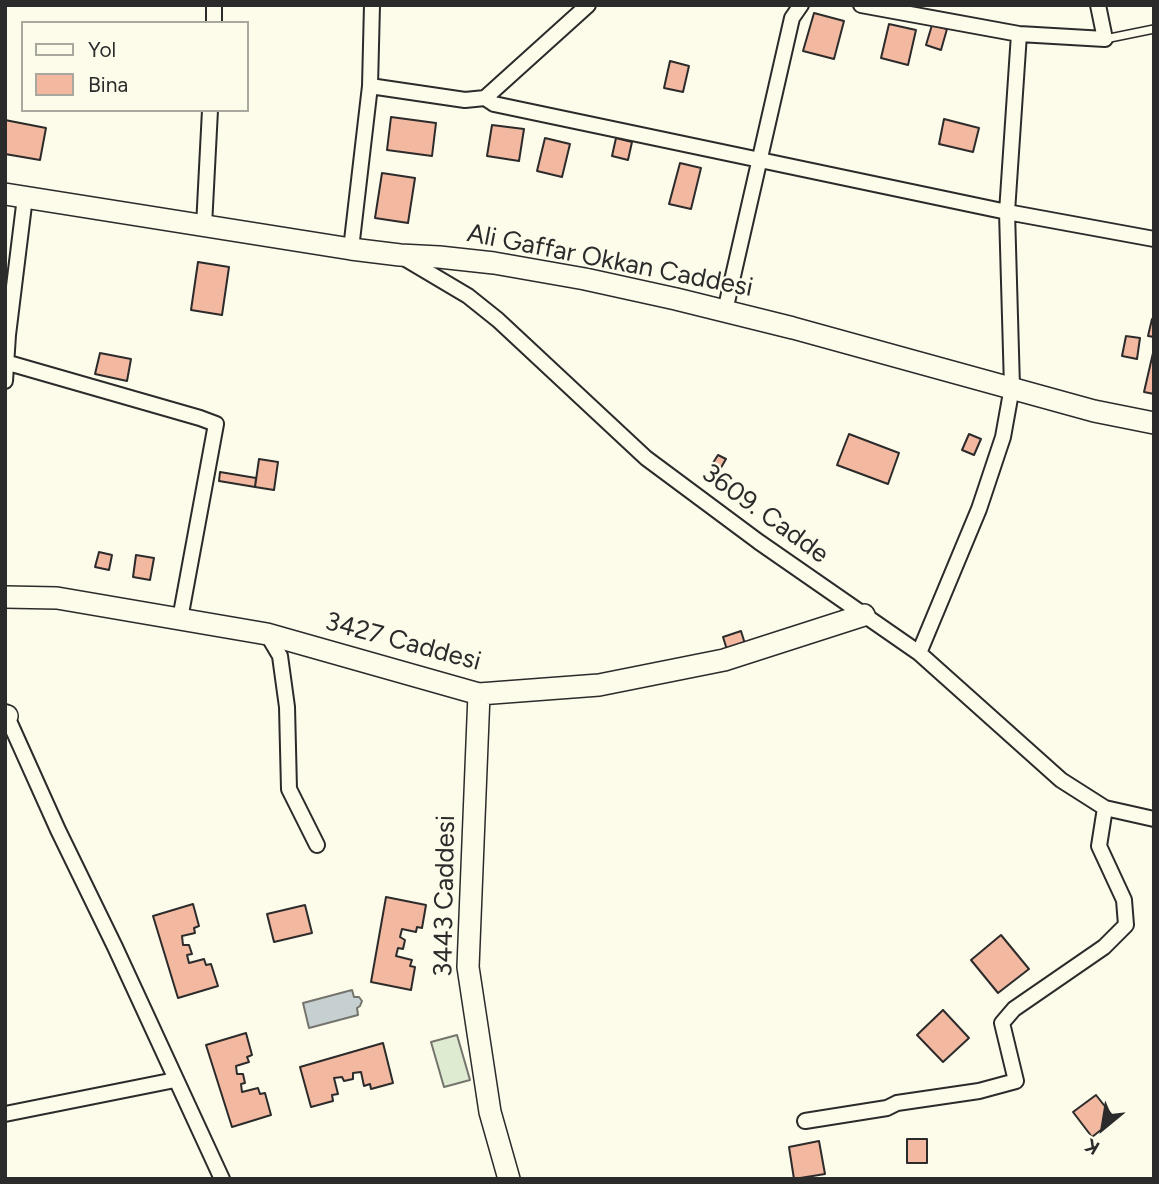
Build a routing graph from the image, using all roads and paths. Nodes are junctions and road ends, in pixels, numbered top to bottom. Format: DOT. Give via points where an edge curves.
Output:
graph roads {
  1 [pos="372,5"];
  2 [pos="588,5"];
  3 [pos="801,5"];
  4 [pos="861,5"];
  5 [pos="1098,5"];
  6 [pos="1154,29"];
  7 [pos="1019,34"];
  8 [pos="1105,39"];
  9 [pos="370,86"];
  10 [pos="485,97"];
  11 [pos="210,112"];
  12 [pos="760,160"];
  13 [pos="15,196"];
  14 [pos="1007,212"];
  15 [pos="204,226"];
  16 [pos="1154,239"];
  17 [pos="351,248"];
  18 [pos="400,255"];
  19 [pos="725,311"];
  20 [pos="6,362"];
  21 [pos="5,381"];
  22 [pos="1012,387"];
  23 [pos="1154,423"];
  24 [pos="5,597"];
  25 [pos="864,615"];
  26 [pos="180,619"];
  27 [pos="267,634"];
  28 [pos="919,653"];
  29 [pos="479,694"];
  30 [pos="6,715"];
  31 [pos="1105,808"];
  32 [pos="1154,819"];
  33 [pos="317,845"];
  34 [pos="175,1080"];
  35 [pos="5,1114"];
  36 [pos="805,1121"];
  37 [pos="222,1179"];
  38 [pos="509,1179"];
  1 -- 9 [label="street"];
  2 -- 10 [label="street"];
  3 -- 12 [label="street" via="792,18"];
  4 -- 7 [label="street"];
  5 -- 8 [label="street"];
  6 -- 8 [label="lane"];
  7 -- 8 [label="street"];
  7 -- 14 [label="street"];
  9 -- 10 [label="street" via="465,100"];
  9 -- 17 [label="street"];
  10 -- 12 [label="street" via="494,104"];
  11 -- 15 [label="street"];
  12 -- 14 [label="street"];
  12 -- 19 [label="street"];
  13 -- 15 [label="street, Ali Gaffar Okkan Caddesi"];
  13 -- 20 [label="street"];
  14 -- 16 [label="street"];
  14 -- 22 [label="street"];
  15 -- 17 [label="street, Ali Gaffar Okkan Caddesi"];
  17 -- 18 [label="street, Ali Gaffar Okkan Caddesi"];
  18 -- 19 [label="street, Ali Gaffar Okkan Caddesi" via="494,263"];
  18 -- 25 [label="street, 3609. Cadde" via="498,320 646,458"];
  19 -- 22 [label="street, Ali Gaffar Okkan Caddesi"];
  20 -- 21 [label="street"];
  20 -- 26 [label="street" via="216,424"];
  22 -- 23 [label="street, Ali Gaffar Okkan Caddesi"];
  22 -- 28 [label="street" via="1003,437 979,509"];
  24 -- 26 [label="street, 3427 Caddesi" via="57,598"];
  25 -- 28 [label="street, 3609. Cadde"];
  25 -- 29 [label="street, 3427 Caddesi" via="723,660 599,685"];
  26 -- 27 [label="street, 3427 Caddesi"];
  27 -- 29 [label="street, 3427 Caddesi"];
  27 -- 33 [label="street" via="280,656 287,707 289,789"];
  28 -- 31 [label="street, 3609. Cadde" via="1061,780"];
  29 -- 38 [label="street, 3443 Caddesi" via="468,967 490,1112"];
  30 -- 34 [label="street"];
  31 -- 32 [label="street, 3609. Cadde"];
  31 -- 36 [label="street" via="1099,846 1124,900 1126,925 1104,947 1014,1009 1002,1023 1016,1080 979,1091"];
  34 -- 35 [label="street"];
  34 -- 37 [label="street"];
}
